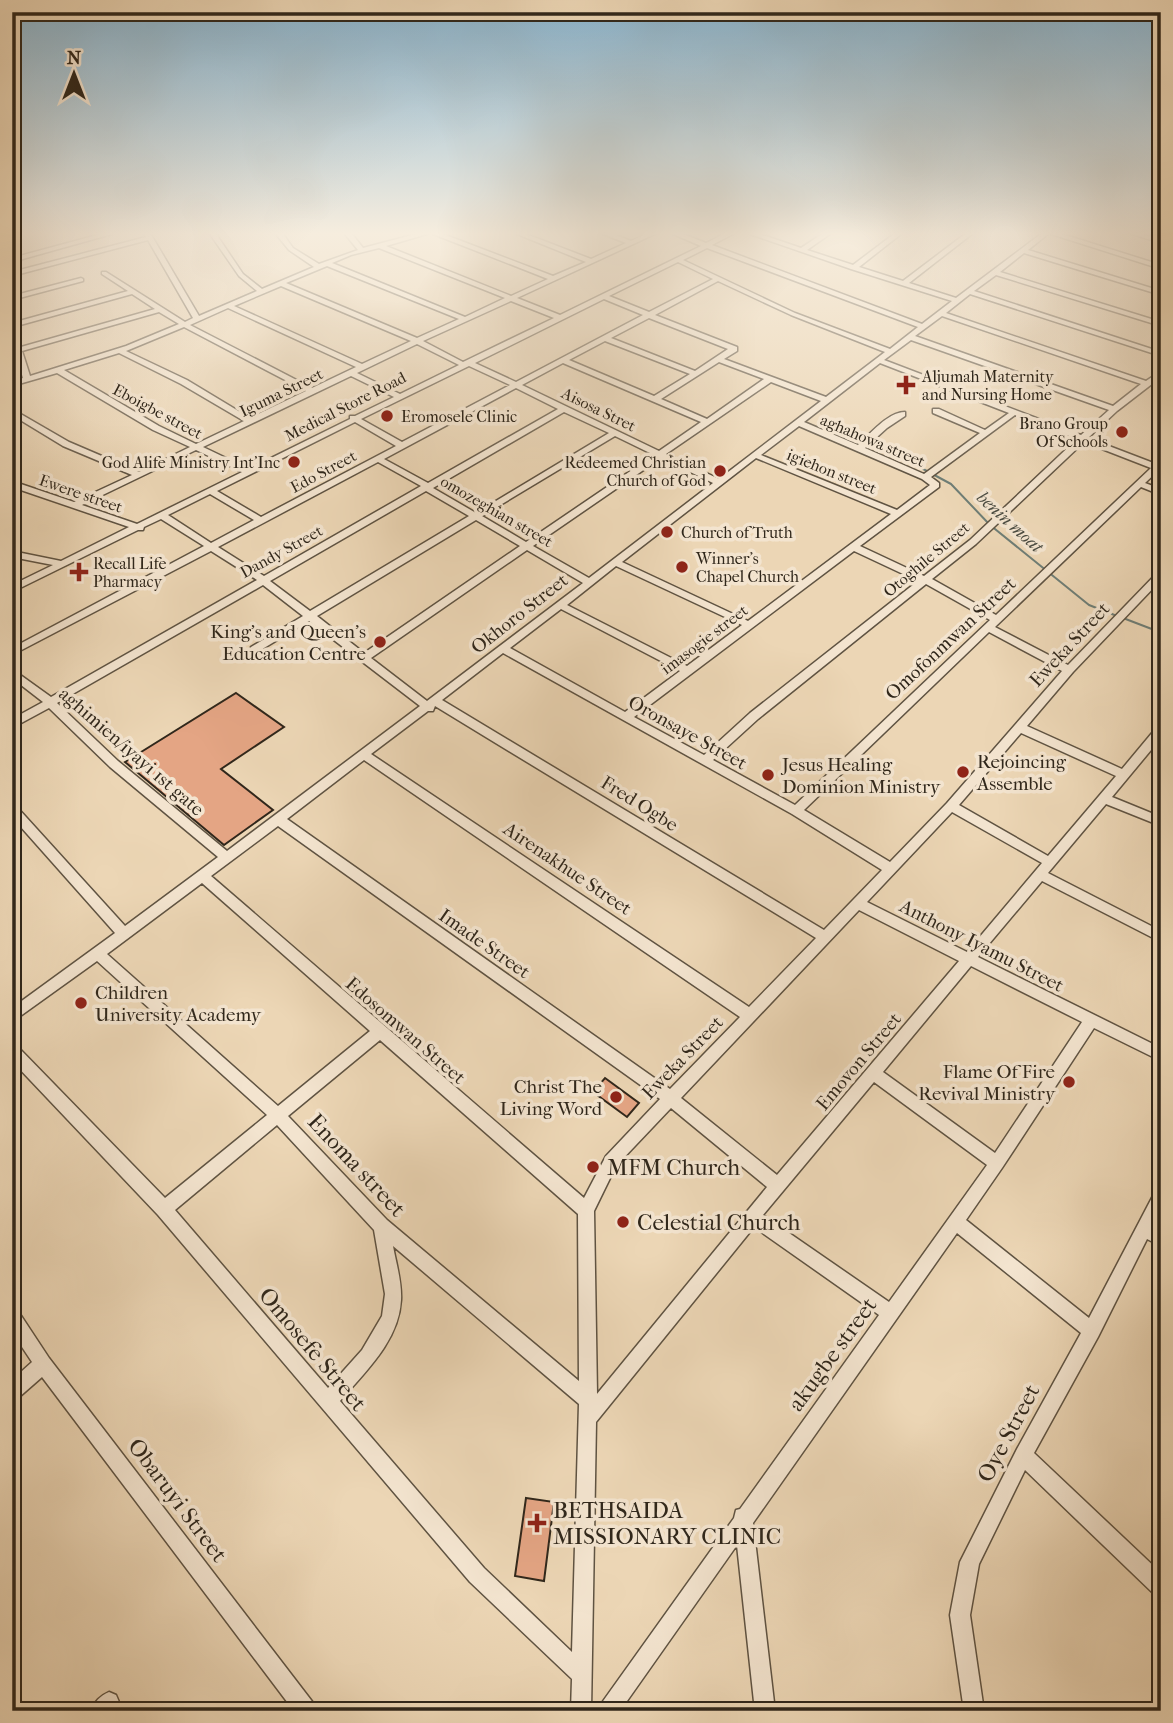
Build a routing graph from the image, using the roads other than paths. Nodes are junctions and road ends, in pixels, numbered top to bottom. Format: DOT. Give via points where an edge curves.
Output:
graph roads {
  1 [pos="56,314"];
  2 [pos="142,314"];
  3 [pos="169,314"];
  4 [pos="195,314"];
  5 [pos="210,314"];
  6 [pos="247,314"];
  7 [pos="354,314"];
  8 [pos="454,314"];
  9 [pos="476,314"];
  10 [pos="551,314"];
  11 [pos="563,314"];
  12 [pos="794,314"];
  13 [pos="889,314"];
  14 [pos="938,314"];
  15 [pos="944,314"];
  16 [pos="1038,314"];
  17 [pos="1130,314"];
  18 [pos="646,315"];
  19 [pos="558,317"];
  20 [pos="465,319"];
  21 [pos="198,320"];
  22 [pos="1161,324"];
  23 [pos="185,325"];
  24 [pos="12,327"];
  25 [pos="923,327"];
  26 [pos="910,337"];
  27 [pos="604,338"];
  28 [pos="417,341"];
  29 [pos="18,350"];
  30 [pos="120,351"];
  31 [pos="889,351"];
  32 [pos="1161,354"];
  33 [pos="562,360"];
  34 [pos="721,360"];
  35 [pos="878,360"];
  36 [pos="465,363"];
  37 [pos="364,368"];
  38 [pos="58,370"];
  39 [pos="352,373"];
  40 [pos="1161,373"];
  41 [pos="697,374"];
  42 [pos="771,378"];
  43 [pos="27,379"];
  44 [pos="12,384"];
  45 [pos="517,384"];
  46 [pos="1148,384"];
  47 [pos="313,391"];
  48 [pos="397,396"];
  49 [pos="824,399"];
  50 [pos="654,400"];
  51 [pos="565,408"];
  52 [pos="1114,409"];
  53 [pos="12,411"];
  54 [pos="936,411"];
  55 [pos="1014,412"];
  56 [pos="902,414"];
  57 [pos="353,418"];
  58 [pos="251,422"];
  59 [pos="708,422"];
  60 [pos="797,422"];
  61 [pos="616,432"];
  62 [pos="986,433"];
  63 [pos="1085,439"];
  64 [pos="401,445"];
  65 [pos="196,447"];
  66 [pos="859,449"];
  67 [pos="662,455"];
  68 [pos="755,455"];
  69 [pos="377,458"];
  70 [pos="1159,465"];
  71 [pos="247,471"];
  72 [pos="137,474"];
  73 [pos="925,477"];
  74 [pos="719,482"];
  75 [pos="1138,483"];
  76 [pos="12,484"];
  77 [pos="936,485"];
  78 [pos="428,488"];
  79 [pos="209,490"];
  80 [pos="1161,492"];
  81 [pos="76,505"];
  82 [pos="899,514"];
  83 [pos="161,515"];
  84 [pos="475,516"];
  85 [pos="260,520"];
  86 [pos="140,528"];
  87 [pos="527,546"];
  88 [pos="211,547"];
  89 [pos="854,547"];
  90 [pos="12,554"];
  91 [pos="615,562"];
  92 [pos="63,564"];
  93 [pos="262,579"];
  94 [pos="924,580"];
  95 [pos="588,582"];
  96 [pos="1157,583"];
  97 [pos="12,589"];
  98 [pos="560,605"];
  99 [pos="309,617"];
  100 [pos="991,623"];
  101 [pos="749,625"];
  102 [pos="255,649"];
  103 [pos="503,649"];
  104 [pos="12,652"];
  105 [pos="365,657"];
  106 [pos="1069,670"];
  107 [pos="688,671"];
  108 [pos="12,672"];
  109 [pos="50,702"];
  110 [pos="433,705"];
  111 [pos="626,717"];
  112 [pos="12,724"];
  113 [pos="1021,728"];
  114 [pos="1159,736"];
  115 [pos="364,755"];
  116 [pos="705,761"];
  117 [pos="1122,774"];
  118 [pos="1105,799"];
  119 [pos="951,806"];
  120 [pos="12,809"];
  121 [pos="796,811"];
  122 [pos="279,820"];
  123 [pos="1161,822"];
  124 [pos="228,858"];
  125 [pos="1051,863"];
  126 [pos="891,869"];
  127 [pos="1041,875"];
  128 [pos="202,877"];
  129 [pos="856,903"];
  130 [pos="124,934"];
  131 [pos="823,936"];
  132 [pos="1161,937"];
  133 [pos="98,954"];
  134 [pos="969,959"];
  135 [pos="12,1016"];
  136 [pos="749,1016"];
  137 [pos="1090,1022"];
  138 [pos="379,1032"];
  139 [pos="12,1051"];
  140 [pos="1161,1055"];
  141 [pos="873,1073"];
  142 [pos="669,1097"];
  143 [pos="279,1116"];
  144 [pos="997,1163"];
  145 [pos="778,1186"];
  146 [pos="1161,1195"];
  147 [pos="164,1209"];
  148 [pos="586,1210"];
  149 [pos="752,1217"];
  150 [pos="955,1222"];
  151 [pos="381,1226"];
  152 [pos="1144,1229"];
  153 [pos="1161,1238"];
  154 [pos="891,1312"];
  155 [pos="12,1318"];
  156 [pos="1092,1331"];
  157 [pos="43,1364"];
  158 [pos="12,1392"];
  159 [pos="588,1400"];
  160 [pos="328,1401"];
  161 [pos="587,1419"];
  162 [pos="1023,1455"];
  163 [pos="744,1517"];
  164 [pos="1161,1587"];
  165 [pos="582,1674"];
  166 [pos="307,1711"];
  167 [pos="581,1711"];
  168 [pos="608,1711"];
  169 [pos="765,1711"];
  170 [pos="974,1711"];
  1 -- 24 [label="street"];
  2 -- 29 [label="street"];
  3 -- 23 [label="street"];
  4 -- 21 [label="street"];
  5 -- 21 [label="street"];
  6 -- 37 [label="street"];
  7 -- 28 [label="street"];
  8 -- 20 [label="street"];
  9 -- 20 [label="street, Iguma Street"];
  10 -- 19 [label="street"];
  11 -- 19 [label="street, Medical Store Road"];
  12 -- 31 [label="street"];
  13 -- 25 [label="street"];
  14 -- 25 [label="street, Okhoro Street"];
  15 -- 46 [label="street"];
  16 -- 32 [label="street"];
  17 -- 22 [label="street"];
  18 -- 27 [label="street, Edo Street"];
  18 -- 34 [label="street" via="731,346 733,352"];
  19 -- 36 [label="street, Medical Store Road"];
  20 -- 28 [label="street, Iguma Street"];
  21 -- 23 [label="street"];
  23 -- 30 [label="street"];
  23 -- 47 [label="street"];
  24 -- 29 [label="street"];
  25 -- 26 [label="street, Okhoro Street"];
  26 -- 31 [label="street, Okhoro Street"];
  26 -- 52 [label="street"];
  27 -- 33 [label="street, Edo Street"];
  27 -- 41 [label="street"];
  28 -- 36 [label="street"];
  28 -- 37 [label="street, Iguma Street"];
  29 -- 43 [label="street"];
  30 -- 38 [label="street"];
  30 -- 58 [label="street"];
  31 -- 35 [label="street, Okhoro Street"];
  33 -- 45 [label="street, Edo Street"];
  33 -- 50 [label="street"];
  34 -- 41 [label="street"];
  34 -- 42 [label="street"];
  35 -- 49 [label="street, Okhoro Street"];
  35 -- 55 [label="street"];
  36 -- 45 [label="street, Aisosa Stret"];
  36 -- 48 [label="street, Medical Store Road"];
  37 -- 39 [label="street, Iguma Street"];
  38 -- 43 [label="street"];
  38 -- 65 [label="street, Eboigbe street"];
  39 -- 47 [label="street, Iguma Street"];
  39 -- 48 [label="street"];
  40 -- 46 [label="street, Otoghile Street"];
  41 -- 50 [label="street"];
  42 -- 49 [label="street"];
  42 -- 59 [label="street"];
  43 -- 44 [label="street"];
  45 -- 51 [label="street, Aisosa Stret"];
  45 -- 64 [label="street, Edo Street"];
  46 -- 52 [label="street, Otoghile Street"];
  47 -- 58 [label="street, Iguma Street"];
  48 -- 57 [label="street, Medical Store Road"];
  49 -- 60 [label="street, Okhoro Street"];
  50 -- 59 [label="street"];
  51 -- 61 [label="street, Aisosa Stret"];
  51 -- 78 [label="street, Dandy Street"];
  52 -- 63 [label="street, Otoghile Street"];
  53 -- 72 [label="street" via="66,444"];
  54 -- 62 [label="street"];
  55 -- 62 [label="street"];
  55 -- 63 [label="street"];
  56 -- 66 [label="street"];
  57 -- 64 [label="street"];
  57 -- 71 [label="street, Medical Store Road"];
  58 -- 65 [label="street, Iguma Street"];
  59 -- 67 [label="street"];
  60 -- 66 [label="street, aghahowa street"];
  60 -- 68 [label="street, Okhoro Street"];
  61 -- 67 [label="street, Aisosa Stret"];
  61 -- 84 [label="street"];
  62 -- 73 [label="street"];
  63 -- 70 [label="street"];
  63 -- 94 [label="street, Otoghile Street" via="973,542"];
  64 -- 69 [label="street, Edo Street"];
  65 -- 71 [label="street, Eboigbe street"];
  65 -- 72 [label="street, Iguma Street"];
  66 -- 73 [label="street, aghahowa street"];
  67 -- 74 [label="street, Aisosa Stret"];
  67 -- 87 [label="street"];
  68 -- 74 [label="street, Okhoro Street"];
  68 -- 82 [label="street, igiehon street"];
  69 -- 78 [label="street, omozeghian street"];
  69 -- 85 [label="street, Edo Street"];
  70 -- 75 [label="street, Omofonmwan Street"];
  71 -- 79 [label="street, Medical Store Road"];
  72 -- 81 [label="street, Iguma Street"];
  73 -- 77 [label="street, aghahowa street"];
  74 -- 91 [label="street, Okhoro Street"];
  75 -- 80 [label="street"];
  75 -- 100 [label="street, Omofonmwan Street"];
  76 -- 81 [label="street, Ewere street"];
  77 -- 82 [label="street, imasogie street"];
  78 -- 84 [label="street, omozeghian street"];
  78 -- 93 [label="street, Dandy Street"];
  79 -- 83 [label="street, Medical Store Road"];
  79 -- 85 [label="street"];
  81 -- 86 [label="street, Ewere street"];
  82 -- 89 [label="street, imasogie street"];
  83 -- 86 [label="street, Medical Store Road"];
  83 -- 88 [label="street, Fred Ogbe"];
  84 -- 87 [label="street, omozeghian street"];
  84 -- 99 [label="street"];
  85 -- 88 [label="street, Edo Street"];
  86 -- 92 [label="street, Medical Store Road"];
  87 -- 95 [label="street, omozeghian street"];
  87 -- 105 [label="street"];
  88 -- 93 [label="street, Fred Ogbe"];
  88 -- 104 [label="street, Edo Street"];
  89 -- 94 [label="street"];
  89 -- 101 [label="street, imasogie street"];
  90 -- 92 [label="street"];
  91 -- 95 [label="street, Okhoro Street"];
  91 -- 101 [label="street"];
  92 -- 97 [label="street, Medical Store Road"];
  93 -- 99 [label="street, Fred Ogbe"];
  93 -- 109 [label="street, Dandy Street"];
  94 -- 100 [label="street"];
  94 -- 116 [label="street, Otoghile Street"];
  95 -- 98 [label="street, Okhoro Street"];
  96 -- 106 [label="street, Eweka Street"];
  98 -- 103 [label="street, Okhoro Street"];
  98 -- 107 [label="street"];
  99 -- 102 [label="street"];
  99 -- 105 [label="street, Fred Ogbe"];
  100 -- 106 [label="street"];
  100 -- 121 [label="street, Omofonmwan Street"];
  101 -- 107 [label="street, imasogie street"];
  103 -- 110 [label="street, Okhoro Street"];
  103 -- 111 [label="street, Oronsaye Street"];
  105 -- 110 [label="street, Fred Ogbe"];
  106 -- 113 [label="street, Eweka Street"];
  107 -- 111 [label="street, imasogie street"];
  108 -- 109 [label="street, aghimien/iyayi 1st gate"];
  109 -- 112 [label="street, Dandy Street"];
  109 -- 124 [label="street, aghimien/iyayi 1st gate" via="114,764"];
  110 -- 115 [label="street, Okhoro Street"];
  110 -- 131 [label="street, Fred Ogbe"];
  111 -- 116 [label="street, Oronsaye Street"];
  113 -- 117 [label="street"];
  113 -- 119 [label="street, Eweka Street"];
  114 -- 117 [label="street, Emovon Street"];
  115 -- 122 [label="street, Okhoro Street"];
  115 -- 136 [label="street, Airenakhue Street"];
  116 -- 121 [label="street, Oronsaye Street"];
  117 -- 118 [label="street, Emovon Street"];
  118 -- 123 [label="street"];
  118 -- 125 [label="street, Emovon Street"];
  119 -- 125 [label="street"];
  119 -- 126 [label="street, Eweka Street"];
  120 -- 130 [label="street"];
  121 -- 126 [label="street, Oronsaye Street"];
  122 -- 124 [label="street, Okhoro Street"];
  122 -- 142 [label="street, Imade Street"];
  124 -- 128 [label="street, Okhoro Street"];
  125 -- 127 [label="street, Emovon Street"];
  126 -- 129 [label="street, Eweka Street"];
  127 -- 132 [label="street"];
  127 -- 134 [label="street, Emovon Street"];
  128 -- 130 [label="street, Okhoro Street"];
  128 -- 138 [label="street, Edosomwan Street"];
  129 -- 131 [label="street, Eweka Street"];
  129 -- 134 [label="street, Anthony Iyamu Street"];
  130 -- 133 [label="street, Okhoro Street"];
  131 -- 136 [label="street, Eweka Street"];
  133 -- 135 [label="street, Okhoro Street"];
  133 -- 143 [label="street, Enoma street"];
  134 -- 137 [label="street, Anthony Iyamu Street"];
  134 -- 141 [label="street, Emovon Street"];
  136 -- 142 [label="street, Eweka Street"];
  137 -- 140 [label="street"];
  137 -- 144 [label="street, akugbe street"];
  138 -- 143 [label="street"];
  138 -- 148 [label="street, Edosomwan Street"];
  139 -- 147 [label="street, Omosefe Street"];
  141 -- 144 [label="street"];
  141 -- 145 [label="street, Emovon Street"];
  142 -- 145 [label="street, Imade Street"];
  142 -- 148 [label="street, Eweka Street" via="611,1161"];
  143 -- 147 [label="street"];
  143 -- 151 [label="street, Enoma street"];
  144 -- 150 [label="street, akugbe street"];
  145 -- 149 [label="street, Emovon Street"];
  146 -- 152 [label="street, Oye Street"];
  147 -- 160 [label="street, Omosefe Street"];
  148 -- 159 [label="street, Eweka Street"];
  149 -- 154 [label="street"];
  149 -- 161 [label="street, Emovon Street"];
  150 -- 154 [label="street, akugbe street"];
  150 -- 156 [label="street"];
  151 -- 159 [label="street, Enoma street"];
  151 -- 160 [label="street" via="392,1290 390,1313 370,1353"];
  152 -- 153 [label="street"];
  152 -- 156 [label="street, Oye Street"];
  154 -- 163 [label="street, akugbe street"];
  155 -- 157 [label="street, Obaruyi Street"];
  156 -- 162 [label="street, Oye Street"];
  157 -- 158 [label="street"];
  157 -- 166 [label="street, Obaruyi Street"];
  159 -- 161 [label="street, Eweka Street"];
  160 -- 165 [label="street, Omosefe Street" via="477,1575"];
  161 -- 165 [label="street, Eweka Street"];
  162 -- 164 [label="street"];
  162 -- 170 [label="street, Oye Street" via="970,1562 960,1615"];
  163 -- 168 [label="street, akugbe street"];
  163 -- 169 [label="street"];
  165 -- 167 [label="street, Eweka Street"];
}
